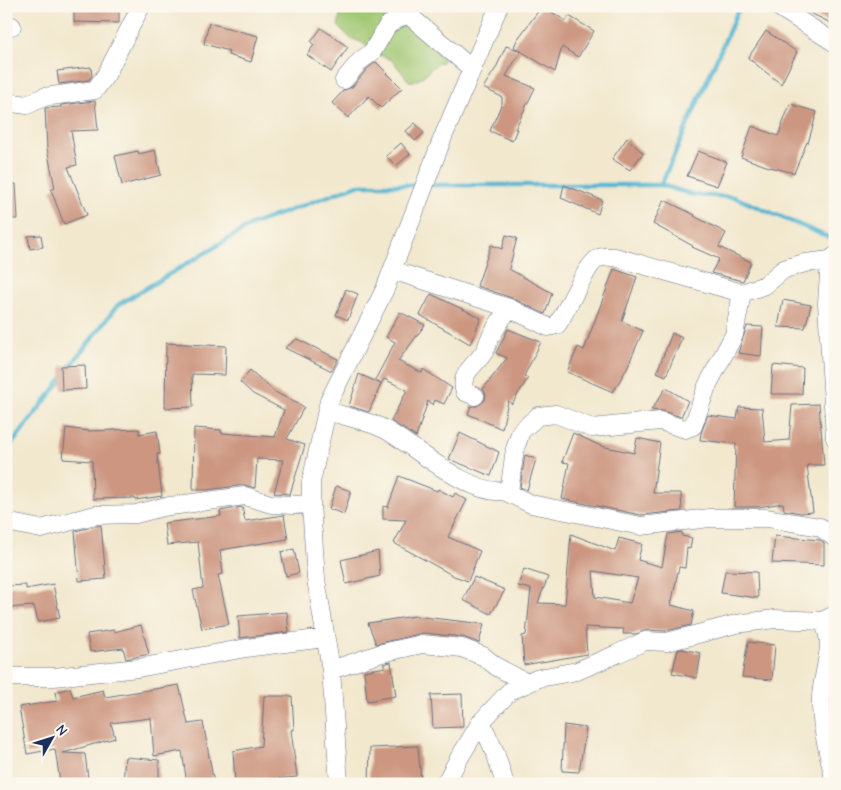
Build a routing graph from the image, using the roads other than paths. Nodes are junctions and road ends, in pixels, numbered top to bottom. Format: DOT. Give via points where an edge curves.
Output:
graph roads {
  1 [pos="141,6"];
  2 [pos="499,6"];
  3 [pos="777,6"];
  4 [pos="401,9"];
  5 [pos="835,43"];
  6 [pos="472,70"];
  7 [pos="344,80"];
  8 [pos="6,102"];
  9 [pos="833,258"];
  10 [pos="392,270"];
  11 [pos="742,293"];
  12 [pos="509,308"];
  13 [pos="474,396"];
  14 [pos="327,411"];
  15 [pos="835,438"];
  16 [pos="504,491"];
  17 [pos="311,504"];
  18 [pos="6,522"];
  19 [pos="835,538"];
  20 [pos="828,618"];
  21 [pos="325,638"];
  22 [pos="331,670"];
  23 [pos="6,677"];
  24 [pos="527,683"];
  25 [pos="481,722"];
  26 [pos="339,784"];
  27 [pos="445,784"];
  28 [pos="505,784"];
  29 [pos="835,784"];
  1 -- 8 [label="street" via="95,90 44,97 26,105"];
  2 -- 6 [label="street"];
  3 -- 5 [label="street"];
  4 -- 6 [label="street"];
  4 -- 7 [label="street" via="400,18 388,25 372,52"];
  6 -- 10 [label="street"];
  9 -- 11 [label="street" via="784,268 766,285"];
  9 -- 15 [label="street" via="827,303"];
  10 -- 12 [label="street"];
  10 -- 14 [label="street"];
  11 -- 12 [label="street" via="615,257 599,258 590,265 557,325 548,327"];
  11 -- 16 [label="street" via="734,335 707,386 693,426 684,429 660,422 592,428 556,414 538,416 521,431 514,450 510,484"];
  12 -- 13 [label="street" via="484,353 465,376 465,392"];
  14 -- 16 [label="street" via="384,429 475,486"];
  14 -- 17 [label="street" via="311,482"];
  16 -- 19 [label="street" via="531,504 641,526 710,518 767,518 820,527"];
  17 -- 18 [label="street" via="271,504 245,496 163,507 136,514 95,515 41,529"];
  17 -- 21 [label="street" via="316,579"];
  20 -- 24 [label="street" via="775,619 736,624 667,642 645,641 577,671"];
  20 -- 29 [label="street" via="829,644 821,699"];
  21 -- 22 [label="street"];
  21 -- 23 [label="street" via="246,648 138,668 54,677"];
  22 -- 24 [label="street" via="422,644 462,648 483,656"];
  22 -- 26 [label="street"];
  24 -- 25 [label="street" via="510,691"];
  25 -- 27 [label="street"];
  25 -- 28 [label="street"];
}
